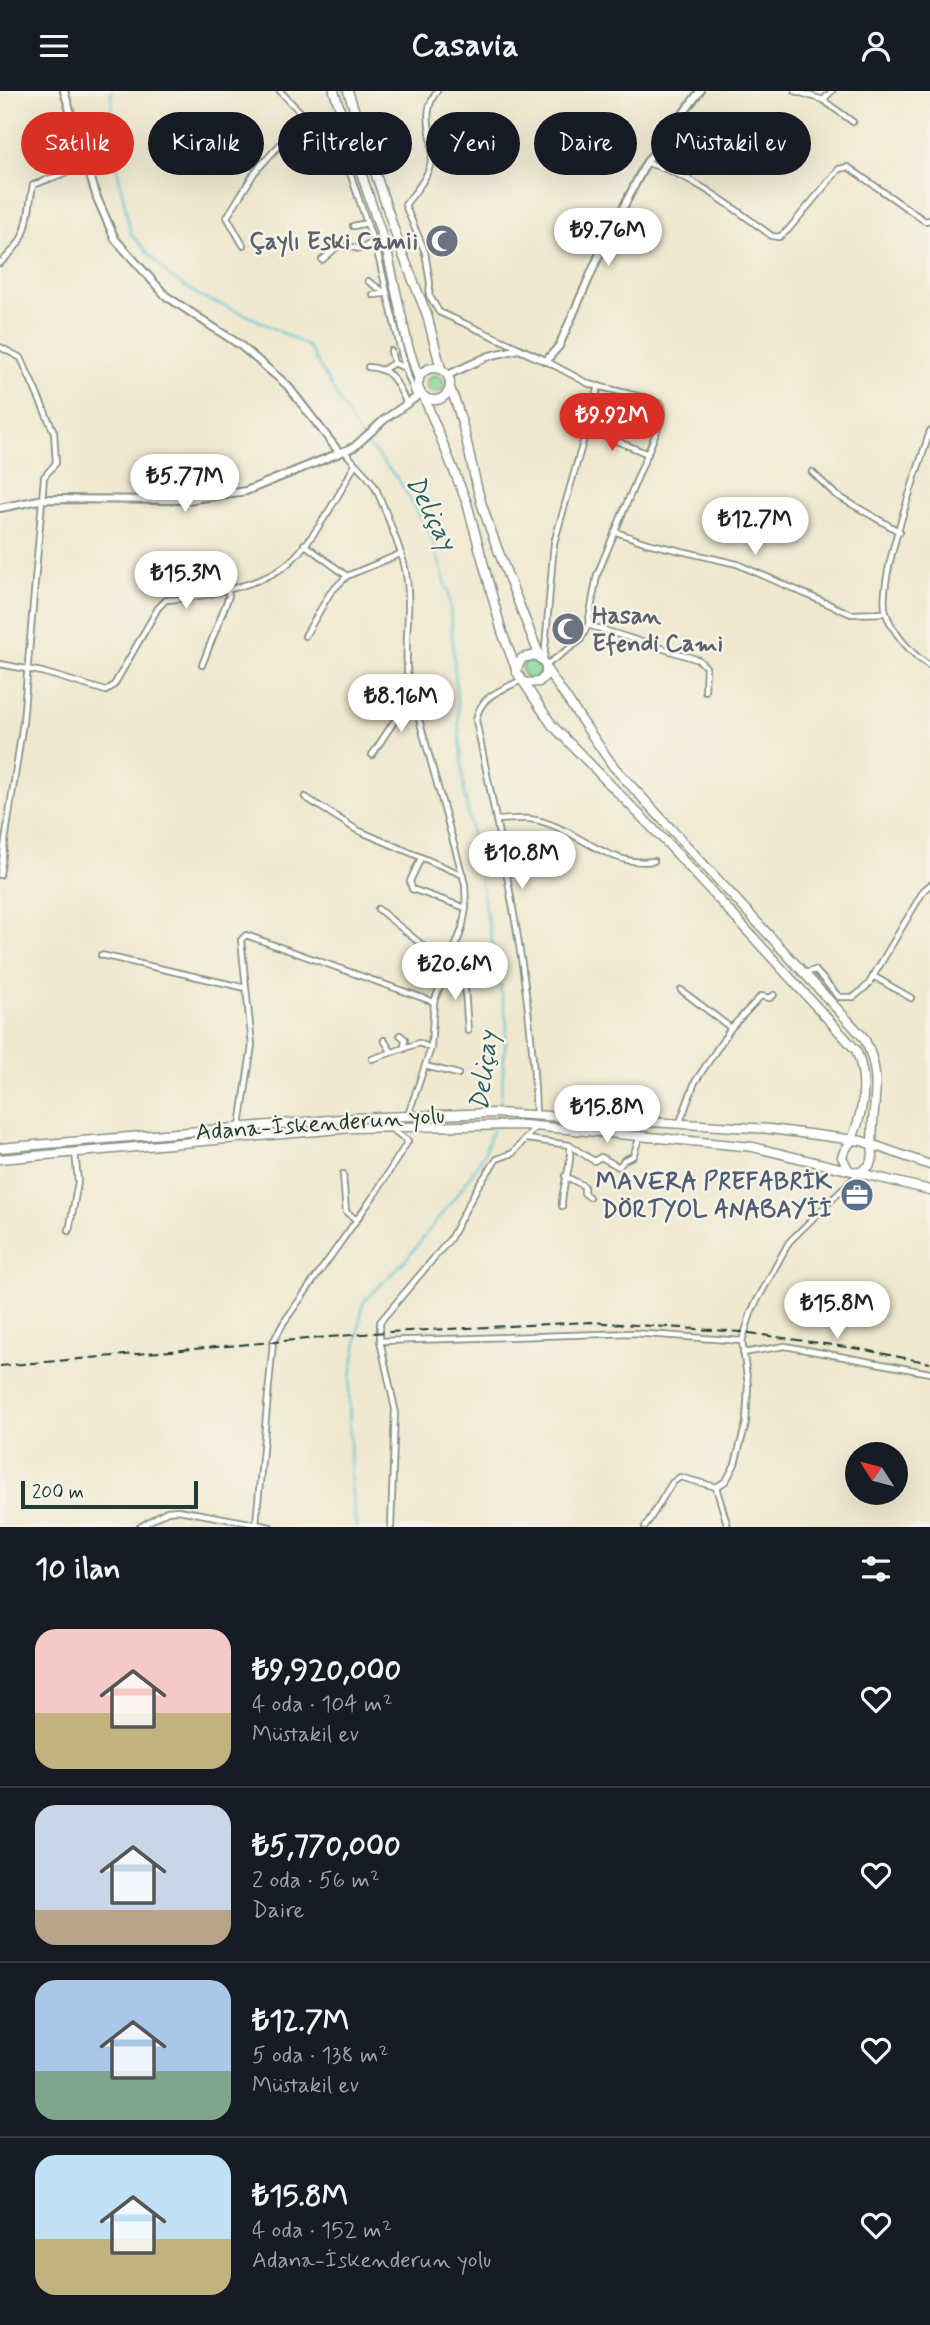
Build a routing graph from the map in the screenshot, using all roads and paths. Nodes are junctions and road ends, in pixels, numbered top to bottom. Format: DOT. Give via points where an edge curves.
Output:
graph roads {
  1 [pos="64,91"];
  2 [pos="280,91"];
  3 [pos="334,91"];
  4 [pos="348,91"];
  5 [pos="437,91"];
  6 [pos="699,91"];
  7 [pos="795,91"];
  8 [pos="832,91"];
  9 [pos="824,100"];
  10 [pos="71,112"];
  11 [pos="301,112"];
  12 [pos="340,112"];
  13 [pos="853,122"];
  14 [pos="278,147"];
  15 [pos="646,163"];
  16 [pos="60,175"];
  17 [pos="90,175"];
  18 [pos="351,175"];
  19 [pos="361,175"];
  20 [pos="930,220"];
  21 [pos="367,222"];
  22 [pos="353,226"];
  23 [pos="373,242"];
  24 [pos="243,245"];
  25 [pos="322,260"];
  26 [pos="0,263"];
  27 [pos="368,281"];
  28 [pos="386,294"];
  29 [pos="373,295"];
  30 [pos="0,347"];
  31 [pos="519,349"];
  32 [pos="391,351"];
  33 [pos="546,361"];
  34 [pos="394,363"];
  35 [pos="368,367"];
  36 [pos="405,368"];
  37 [pos="384,369"];
  38 [pos="444,372"];
  39 [pos="419,380"];
  40 [pos="598,386"];
  41 [pos="450,389"];
  42 [pos="420,396"];
  43 [pos="407,404"];
  44 [pos="586,428"];
  45 [pos="930,431"];
  46 [pos="342,451"];
  47 [pos="648,454"];
  48 [pos="354,466"];
  49 [pos="812,472"];
  50 [pos="44,499"];
  51 [pos="0,508"];
  52 [pos="616,532"];
  53 [pos="900,532"];
  54 [pos="304,544"];
  55 [pos="400,554"];
  56 [pos="347,576"];
  57 [pos="228,589"];
  58 [pos="886,613"];
  59 [pos="588,625"];
  60 [pos="305,636"];
  61 [pos="544,663"];
  62 [pos="0,664"];
  63 [pos="202,665"];
  64 [pos="930,666"];
  65 [pos="28,669"];
  66 [pos="516,671"];
  67 [pos="523,682"];
  68 [pos="705,691"];
  69 [pos="414,701"];
  70 [pos="372,755"];
  71 [pos="305,797"];
  72 [pos="496,820"];
  73 [pos="421,859"];
  74 [pos="654,861"];
  75 [pos="0,875"];
  76 [pos="463,875"];
  77 [pos="930,885"];
  78 [pos="466,908"];
  79 [pos="378,909"];
  80 [pos="100,955"];
  81 [pos="447,965"];
  82 [pos="805,974"];
  83 [pos="873,976"];
  84 [pos="246,988"];
  85 [pos="681,990"];
  86 [pos="774,995"];
  87 [pos="911,998"];
  88 [pos="434,1002"];
  89 [pos="732,1028"];
  90 [pos="468,1031"];
  91 [pos="400,1035"];
  92 [pos="384,1040"];
  93 [pos="431,1048"];
  94 [pos="405,1050"];
  95 [pos="391,1051"];
  96 [pos="372,1059"];
  97 [pos="425,1066"];
  98 [pos="458,1074"];
  99 [pos="536,1114"];
  100 [pos="408,1115"];
  101 [pos="680,1122"];
  102 [pos="536,1126"];
  103 [pos="239,1128"];
  104 [pos="390,1128"];
  105 [pos="640,1135"];
  106 [pos="526,1139"];
  107 [pos="852,1141"];
  108 [pos="569,1145"];
  109 [pos="872,1145"];
  110 [pos="0,1148"];
  111 [pos="75,1152"];
  112 [pos="0,1159"];
  113 [pos="930,1165"];
  114 [pos="849,1170"];
  115 [pos="860,1172"];
  116 [pos="343,1174"];
  117 [pos="565,1176"];
  118 [pos="930,1191"];
  119 [pos="589,1197"];
  120 [pos="562,1206"];
  121 [pos="357,1220"];
  122 [pos="69,1231"];
  123 [pos="380,1341"];
  124 [pos="742,1341"];
  125 [pos="743,1353"];
  126 [pos="930,1373"];
  127 [pos="716,1487"];
  128 [pos="256,1524"];
  129 [pos="140,1527"];
  130 [pos="270,1527"];
  131 [pos="391,1527"];
  132 [pos="645,1527"];
  133 [pos="728,1527"];
  1 -- 10 [label="street"];
  2 -- 11 [label="street"];
  3 -- 12 [label="highway"];
  4 -- 38 [label="highway"];
  5 -- 31 [label="street" via="427,112 432,159 426,179 405,205 425,252 429,295 439,312"];
  6 -- 15 [label="street"];
  7 -- 9 [label="street"];
  8 -- 9 [label="street"];
  9 -- 13 [label="street"];
  14 -- 24 [label="street" via="255,172 227,217"];
  15 -- 20 [label="street" via="672,170 711,192 772,236 788,230 839,169 848,167 925,221"];
  15 -- 33 [label="street" via="559,346"];
  16 -- 26 [label="street" via="33,185 25,233"];
  17 -- 46 [label="street" via="107,227 133,260 166,296 267,366 302,400"];
  18 -- 21 [label="street"];
  19 -- 39 [label="highway" via="387,251"];
  21 -- 22 [label="street"];
  21 -- 23 [label="street"];
  23 -- 25 [label="street" via="361,249 339,245"];
  23 -- 28 [label="street"];
  27 -- 28 [label="street"];
  28 -- 29 [label="street"];
  28 -- 36 [label="street"];
  30 -- 50 [label="street" via="21,358 54,432 56,463 44,477"];
  31 -- 33 [label="street"];
  31 -- 38 [label="street"];
  32 -- 34 [label="street"];
  33 -- 40 [label="street"];
  34 -- 36 [label="street"];
  34 -- 37 [label="street"];
  35 -- 37 [label="street"];
  36 -- 42 [label="street"];
  37 -- 43 [label="street" via="395,376"];
  38 -- 39 [label="highway" via="427,370"];
  38 -- 41 [label="highway"];
  39 -- 42 [label="highway"];
  40 -- 44 [label="street"];
  40 -- 47 [label="street" via="662,405 663,416"];
  41 -- 42 [label="highway" via="437,400"];
  41 -- 61 [label="highway" via="498,554"];
  42 -- 43 [label="street"];
  42 -- 66 [label="highway" via="467,503"];
  43 -- 46 [label="street" via="354,447"];
  44 -- 47 [label="street"];
  44 -- 61 [label="street" via="554,543"];
  45 -- 53 [label="street"];
  46 -- 48 [label="street"];
  46 -- 50 [label="street" via="246,491 212,499"];
  47 -- 52 [label="street"];
  48 -- 54 [label="street"];
  48 -- 55 [label="street" via="374,486"];
  49 -- 53 [label="street" via="836,495"];
  50 -- 51 [label="street"];
  50 -- 65 [label="street"];
  52 -- 58 [label="street" via="737,564 851,614"];
  52 -- 59 [label="street" via="597,575"];
  53 -- 58 [label="street" via="885,582"];
  54 -- 56 [label="street"];
  54 -- 57 [label="street" via="279,571"];
  55 -- 56 [label="street"];
  55 -- 69 [label="street" via="409,614 404,651"];
  56 -- 60 [label="street" via="330,593"];
  57 -- 63 [label="street"];
  57 -- 65 [label="street" via="203,597 166,600 106,691"];
  58 -- 64 [label="street" via="905,643"];
  59 -- 61 [label="street" via="580,642"];
  59 -- 68 [label="street" via="699,660 706,667"];
  61 -- 66 [label="highway" via="531,654 522,658"];
  61 -- 67 [label="highway" via="539,682"];
  61 -- 82 [label="highway" via="613,767"];
  62 -- 65 [label="street"];
  65 -- 75 [label="street"];
  66 -- 67 [label="highway"];
  67 -- 72 [label="street" via="487,695 476,720"];
  67 -- 107 [label="highway" via="552,725 856,1050 864,1080"];
  69 -- 70 [label="street" via="397,717"];
  69 -- 76 [label="street"];
  71 -- 73 [label="street" via="357,830"];
  72 -- 74 [label="street" via="530,819 614,858"];
  72 -- 99 [label="street" via="534,1044"];
  73 -- 76 [label="street"];
  73 -- 78 [label="street" via="410,881 412,889"];
  76 -- 78 [label="street"];
  77 -- 83 [label="street"];
  78 -- 81 [label="street"];
  79 -- 81 [label="street"];
  80 -- 84 [label="street"];
  81 -- 88 [label="street"];
  81 -- 90 [label="street" via="457,967 464,976"];
  82 -- 83 [label="street" via="815,971 839,997 854,997"];
  82 -- 109 [label="highway" via="864,1038 874,1058 878,1078"];
  83 -- 87 [label="street"];
  84 -- 88 [label="street" via="241,940 246,935"];
  84 -- 103 [label="street" via="252,1045"];
  85 -- 89 [label="street"];
  86 -- 89 [label="street" via="761,996"];
  88 -- 93 [label="street"];
  89 -- 101 [label="street" via="695,1082"];
  91 -- 94 [label="street"];
  92 -- 95 [label="street"];
  93 -- 94 [label="street" via="419,1043"];
  93 -- 97 [label="street"];
  94 -- 95 [label="street"];
  95 -- 96 [label="street"];
  97 -- 98 [label="street"];
  97 -- 100 [label="street"];
  99 -- 100 [label="highway, Adana-İskenderun yolu"];
  99 -- 101 [label="highway, Adana-İskenderun yolu"];
  100 -- 103 [label="highway, Adana-İskenderun yolu"];
  101 -- 107 [label="highway, Adana-İskenderun yolu"];
  102 -- 104 [label="highway"];
  102 -- 105 [label="highway"];
  102 -- 106 [label="street"];
  103 -- 110 [label="highway, Adana-İskenderun yolu"];
  104 -- 111 [label="highway"];
  104 -- 121 [label="street" via="408,1141"];
  105 -- 108 [label="street" via="633,1156 619,1167 601,1157 594,1161"];
  105 -- 114 [label="highway" via="753,1147"];
  106 -- 108 [label="street"];
  106 -- 123 [label="street" via="488,1171 450,1239 380,1322"];
  107 -- 109 [label="highway, Adana-İskenderun yolu"];
  107 -- 114 [label="highway" via="842,1157"];
  108 -- 117 [label="street" via="572,1155"];
  109 -- 113 [label="highway, Adana-İskenderun yolu"];
  109 -- 115 [label="highway" via="869,1166"];
  111 -- 112 [label="highway"];
  111 -- 122 [label="street" via="78,1182"];
  114 -- 115 [label="highway"];
  115 -- 118 [label="highway"];
  115 -- 124 [label="street" via="789,1242 752,1310"];
  116 -- 121 [label="street" via="346,1212"];
  117 -- 119 [label="street" via="584,1186"];
  117 -- 120 [label="street"];
  121 -- 128 [label="street" via="273,1342"];
  123 -- 124 [label="street" via="633,1333"];
  123 -- 131 [label="street" via="395,1409"];
  124 -- 125 [label="street"];
  125 -- 126 [label="street" via="785,1346"];
  125 -- 127 [label="street" via="746,1423 735,1464 726,1481"];
  127 -- 132 [label="street" via="680,1476"];
  127 -- 133 [label="street"];
  128 -- 129 [label="street" via="178,1510 167,1511"];
  128 -- 130 [label="street"];
}
